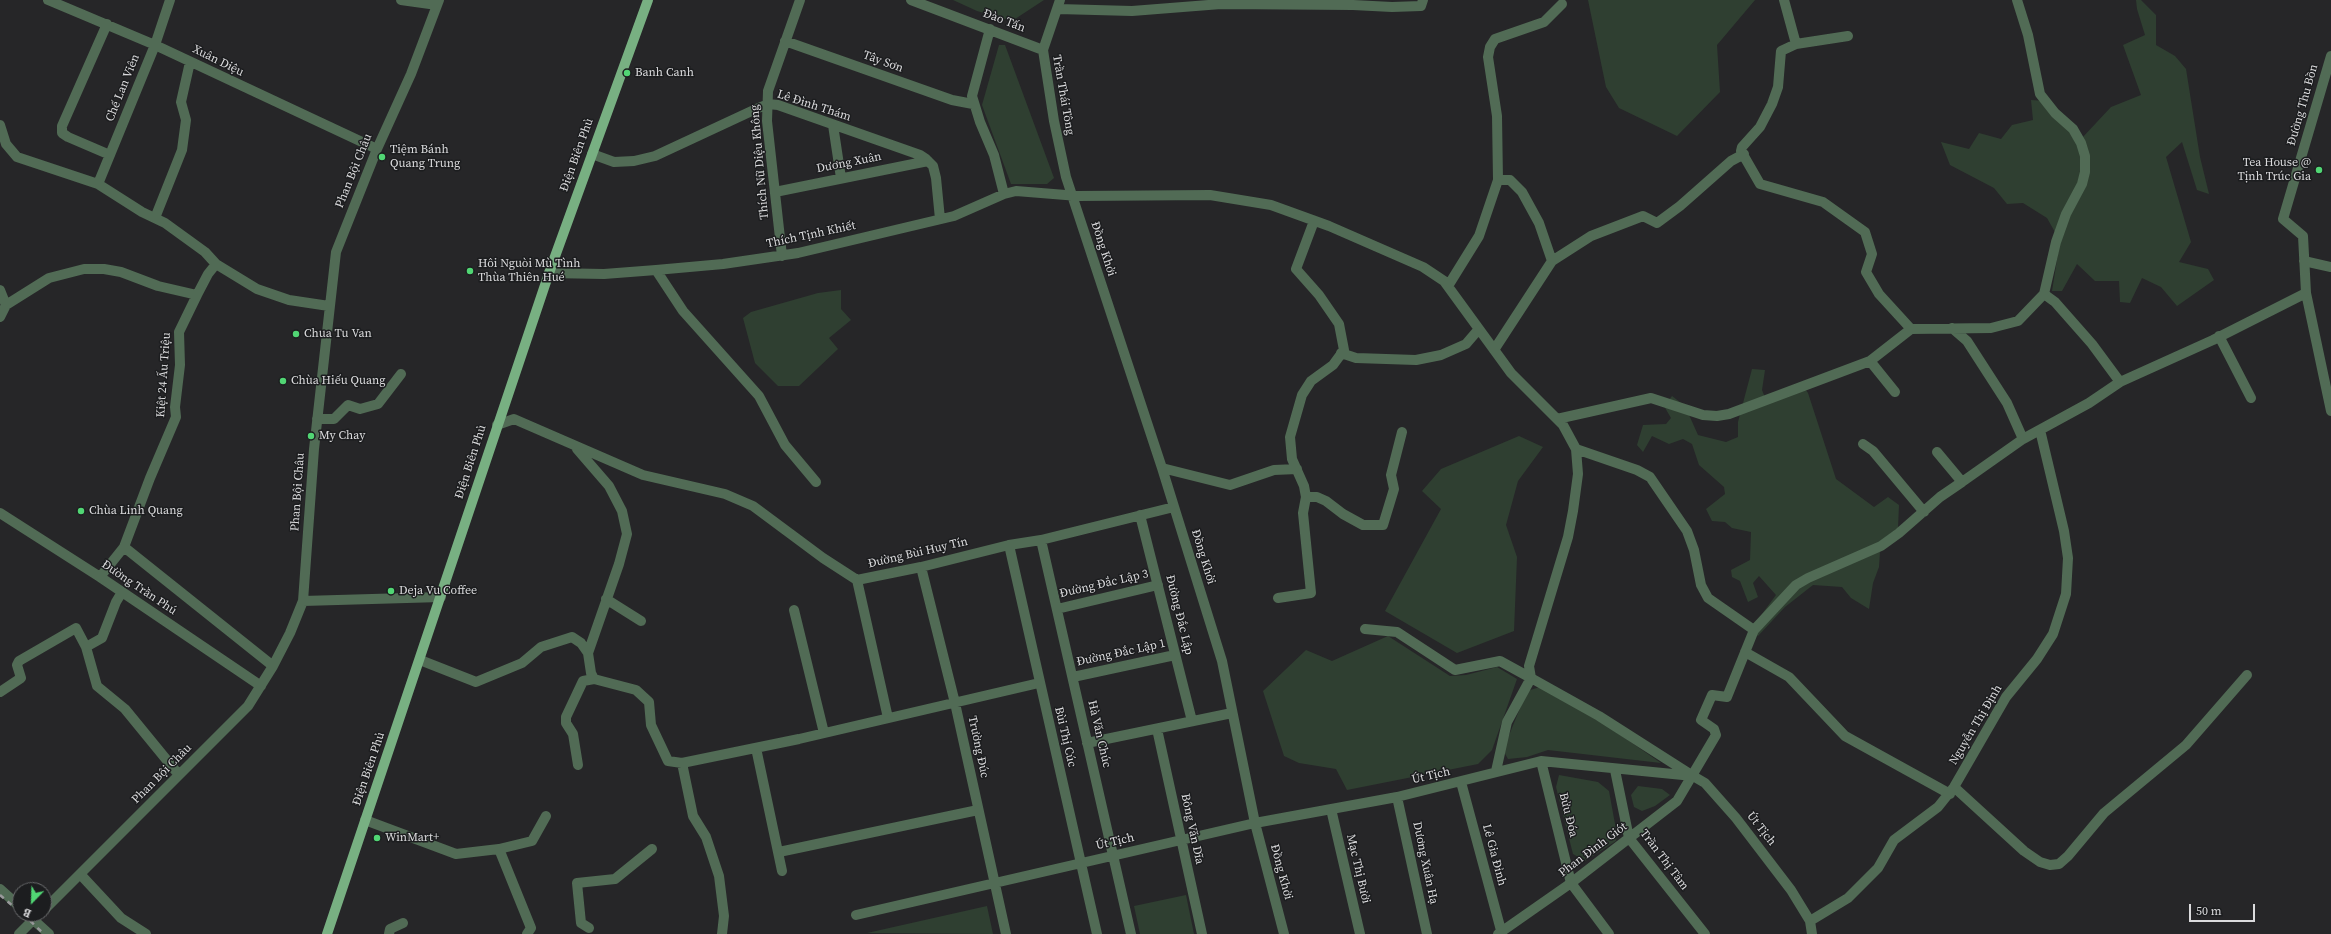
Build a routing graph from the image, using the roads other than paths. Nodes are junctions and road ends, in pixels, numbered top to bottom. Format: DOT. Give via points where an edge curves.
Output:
graph roads {
  1 [pos="48,0"];
  2 [pos="170,0"];
  3 [pos="401,0"];
  4 [pos="648,0"];
  5 [pos="800,0"];
  6 [pos="911,0"];
  7 [pos="1423,0"];
  8 [pos="1784,0"];
  9 [pos="2017,0"];
  10 [pos="438,3"];
  11 [pos="1059,4"];
  12 [pos="1562,4"];
  13 [pos="107,24"];
  14 [pos="990,29"];
  15 [pos="1848,36"];
  16 [pos="785,42"];
  17 [pos="1796,44"];
  18 [pos="155,45"];
  19 [pos="1043,50"];
  20 [pos="2331,56"];
  21 [pos="190,62"];
  22 [pos="2328,78"];
  23 [pos="768,104"];
  24 [pos="973,104"];
  25 [pos="0,125"];
  26 [pos="832,125"];
  27 [pos="377,149"];
  28 [pos="592,154"];
  29 [pos="1744,154"];
  30 [pos="110,155"];
  31 [pos="928,161"];
  32 [pos="841,178"];
  33 [pos="1498,180"];
  34 [pos="98,184"];
  35 [pos="775,192"];
  36 [pos="1004,194"];
  37 [pos="1072,195"];
  38 [pos="155,218"];
  39 [pos="940,219"];
  40 [pos="1314,221"];
  41 [pos="782,256"];
  42 [pos="2304,261"];
  43 [pos="1552,262"];
  44 [pos="216,264"];
  45 [pos="2331,267"];
  46 [pos="656,270"];
  47 [pos="549,273"];
  48 [pos="1448,286"];
  49 [pos="0,290"];
  50 [pos="2306,293"];
  51 [pos="2044,294"];
  52 [pos="197,295"];
  53 [pos="6,305"];
  54 [pos="329,306"];
  55 [pos="0,317"];
  56 [pos="1952,328"];
  57 [pos="1911,329"];
  58 [pos="1478,330"];
  59 [pos="2219,336"];
  60 [pos="1494,350"];
  61 [pos="1341,353"];
  62 [pos="1870,361"];
  63 [pos="401,374"];
  64 [pos="2120,382"];
  65 [pos="1894,392"];
  66 [pos="2251,398"];
  67 [pos="2331,411"];
  68 [pos="317,419"];
  69 [pos="1557,419"];
  70 [pos="497,425"];
  71 [pos="2040,430"];
  72 [pos="1402,432"];
  73 [pos="2023,439"];
  74 [pos="1863,444"];
  75 [pos="575,447"];
  76 [pos="1576,449"];
  77 [pos="1937,452"];
  78 [pos="1162,468"];
  79 [pos="1297,469"];
  80 [pos="816,482"];
  81 [pos="1962,482"];
  82 [pos="1306,497"];
  83 [pos="1174,507"];
  84 [pos="1924,512"];
  85 [pos="0,513"];
  86 [pos="1140,515"];
  87 [pos="1042,540"];
  88 [pos="1009,545"];
  89 [pos="124,547"];
  90 [pos="921,567"];
  91 [pos="100,577"];
  92 [pos="857,580"];
  93 [pos="1158,585"];
  94 [pos="122,592"];
  95 [pos="441,597"];
  96 [pos="1278,598"];
  97 [pos="606,600"];
  98 [pos="303,601"];
  99 [pos="1057,609"];
  100 [pos="794,610"];
  101 [pos="641,621"];
  102 [pos="1365,629"];
  103 [pos="1754,630"];
  104 [pos="86,647"];
  105 [pos="1745,652"];
  106 [pos="588,653"];
  107 [pos="1175,655"];
  108 [pos="420,660"];
  109 [pos="273,666"];
  110 [pos="2247,675"];
  111 [pos="1073,677"];
  112 [pos="1531,678"];
  113 [pos="594,679"];
  114 [pos="1039,683"];
  115 [pos="261,686"];
  116 [pos="0,692"];
  117 [pos="955,703"];
  118 [pos="1232,713"];
  119 [pos="888,718"];
  120 [pos="1192,721"];
  121 [pos="1157,728"];
  122 [pos="824,733"];
  123 [pos="1088,743"];
  124 [pos="756,748"];
  125 [pos="1541,761"];
  126 [pos="682,763"];
  127 [pos="578,766"];
  128 [pos="1615,770"];
  129 [pos="1496,772"];
  130 [pos="180,775"];
  131 [pos="1693,776"];
  132 [pos="1461,782"];
  133 [pos="1952,790"];
  134 [pos="1397,797"];
  135 [pos="1331,809"];
  136 [pos="978,810"];
  137 [pos="546,816"];
  138 [pos="365,820"];
  139 [pos="1255,823"];
  140 [pos="1630,838"];
  141 [pos="1181,841"];
  142 [pos="499,849"];
  143 [pos="652,850"];
  144 [pos="779,852"];
  145 [pos="1113,856"];
  146 [pos="1082,863"];
  147 [pos="782,871"];
  148 [pos="80,874"];
  149 [pos="994,883"];
  150 [pos="1571,883"];
  151 [pos="0,889"];
  152 [pos="12,900"];
  153 [pos="52,902"];
  154 [pos="856,915"];
  155 [pos="1810,920"];
  156 [pos="28,922"];
  157 [pos="38,922"];
  158 [pos="403,923"];
  159 [pos="589,928"];
  160 [pos="1500,933"];
  161 [pos="19,934"];
  162 [pos="49,934"];
  163 [pos="146,934"];
  164 [pos="327,934"];
  165 [pos="389,934"];
  166 [pos="527,934"];
  167 [pos="722,934"];
  168 [pos="1006,934"];
  169 [pos="1097,934"];
  170 [pos="1131,934"];
  171 [pos="1202,934"];
  172 [pos="1284,934"];
  173 [pos="1360,934"];
  174 [pos="1427,934"];
  175 [pos="1609,934"];
  176 [pos="1705,934"];
  177 [pos="1812,934"];
  1 -- 13 [label="street, Xuân Diệu"];
  2 -- 18 [label="street, Chế Lan Viên"];
  3 -- 10 [label="street"];
  4 -- 28 [label="main road, Điện Biên Phủ"];
  5 -- 16 [label="street, Thích Nữ Diệu Không"];
  6 -- 14 [label="street, Đào Tấn"];
  7 -- 11 [label="street" via="1421,6 1221,4 1132,11"];
  8 -- 17 [label="street"];
  9 -- 51 [label="street" via="2028,35 2040,94 2055,113 2073,129 2085,156 2082,184 2066,214 2056,242"];
  10 -- 27 [label="street, Phan Bội Châu" via="411,74"];
  11 -- 19 [label="street, Trần Thái Tông"];
  12 -- 33 [label="street" via="1544,22 1495,39 1490,47 1488,57 1497,116"];
  13 -- 18 [label="street, Xuân Diệu"];
  13 -- 30 [label="street" via="62,126 62,133"];
  14 -- 19 [label="street, Đào Tấn"];
  14 -- 24 [label="street" via="972,91"];
  15 -- 17 [label="street"];
  16 -- 23 [label="street, Thích Nữ Diệu Không" via="768,91"];
  16 -- 24 [label="street, Tây Sơn" via="952,100"];
  17 -- 29 [label="street" via="1781,51 1778,87 1772,104 1760,127 1742,148"];
  18 -- 21 [label="street, Xuân Diệu"];
  18 -- 30 [label="street, Chế Lan Viên"];
  19 -- 37 [label="street, Trần Thái Tông" via="1054,121"];
  20 -- 22 [label="street, Đường Thu Bồn"];
  21 -- 27 [label="street, Xuân Diệu"];
  21 -- 38 [label="street" via="182,102 186,120 182,150"];
  22 -- 42 [label="street, Đường Thu Bồn" via="2284,219 2303,236"];
  23 -- 26 [label="street, Lê Đình Thám" via="778,105"];
  23 -- 28 [label="street, Lê Đình Thám" via="655,156 614,162"];
  23 -- 35 [label="street, Thích Nữ Diệu Không" via="767,121"];
  24 -- 36 [label="street" via="994,155"];
  25 -- 34 [label="street" via="6,144 17,157"];
  26 -- 31 [label="street, Lê Đình Thám" via="920,155"];
  26 -- 32 [label="street"];
  27 -- 54 [label="street, Phan Bội Châu" via="336,252"];
  28 -- 47 [label="main road, Điện Biên Phủ"];
  29 -- 43 [label="street" via="1731,161 1657,223 1643,216 1591,236"];
  29 -- 57 [label="street" via="1760,184 1823,202 1865,232 1872,254 1866,272 1879,294"];
  30 -- 34 [label="street, Chế Lan Viên"];
  31 -- 32 [label="street, Dương Xuân"];
  31 -- 39 [label="street" via="936,178"];
  32 -- 35 [label="street, Dương Xuân"];
  33 -- 43 [label="street" via="1510,180 1522,192 1539,224"];
  33 -- 48 [label="street" via="1479,236"];
  34 -- 38 [label="street"];
  35 -- 41 [label="street, Thích Nữ Diệu Không"];
  36 -- 37 [label="street, Thích Tịnh Khiết" via="1016,191"];
  36 -- 39 [label="street, Thích Tịnh Khiết" via="954,216"];
  37 -- 40 [label="street, Thích Tịnh Khiết" via="1210,195 1271,205"];
  37 -- 78 [label="street, Đồng Khởi"];
  38 -- 44 [label="street" via="183,235"];
  39 -- 41 [label="street, Thích Tịnh Khiết"];
  40 -- 48 [label="street, Thích Tịnh Khiết" via="1423,267"];
  40 -- 61 [label="street" via="1296,269 1319,295 1339,324 1344,350"];
  41 -- 46 [label="street, Thích Tịnh Khiết"];
  42 -- 45 [label="street"];
  42 -- 50 [label="street, Đường Thu Bồn"];
  43 -- 60 [label="street"];
  44 -- 52 [label="street, Kiệt 24 Ấu Triệu"];
  44 -- 54 [label="street" via="257,289 289,300"];
  46 -- 47 [label="street, Thích Tịnh Khiết" via="604,274"];
  46 -- 80 [label="street" via="683,311 759,396 785,445"];
  47 -- 70 [label="main road, Điện Biên Phủ"];
  48 -- 58 [label="street, Thích Tịnh Khiết"];
  49 -- 53 [label="street"];
  50 -- 59 [label="street"];
  50 -- 67 [label="street, Đường Thu Bồn"];
  51 -- 56 [label="street" via="2018,321 1991,328"];
  51 -- 64 [label="street" via="2055,302 2092,344"];
  52 -- 53 [label="street" via="158,286 122,272 84,269 49,278"];
  52 -- 89 [label="street, Kiệt 24 Ấu Triệu" via="179,332 180,365 176,417"];
  53 -- 55 [label="street"];
  54 -- 68 [label="street, Phan Bội Châu"];
  56 -- 57 [label="street"];
  56 -- 73 [label="street" via="1967,341 2003,398"];
  57 -- 62 [label="street"];
  58 -- 60 [label="street, Thích Tịnh Khiết"];
  58 -- 61 [label="street" via="1466,344 1441,355 1416,360 1356,358"];
  59 -- 64 [label="street"];
  59 -- 66 [label="street"];
  60 -- 69 [label="street, Thích Tịnh Khiết" via="1511,373"];
  61 -- 79 [label="street" via="1333,365 1311,380 1302,395 1290,438 1292,459"];
  62 -- 65 [label="street"];
  62 -- 69 [label="street" via="1723,416 1703,415 1651,398"];
  63 -- 68 [label="street" via="378,404 360,409 348,405 334,419"];
  64 -- 71 [label="street" via="2089,403"];
  68 -- 98 [label="street, Phan Bội Châu"];
  69 -- 76 [label="street, Thích Tịnh Khiết"];
  70 -- 75 [label="street, Đường Bùi Huy Tín" via="514,420"];
  70 -- 95 [label="main road, Điện Biên Phủ"];
  71 -- 73 [label="street"];
  71 -- 133 [label="street, Nguyễn Thị Định" via="2067,545 2068,574 2064,604 2058,624 2044,649 2006,697"];
  72 -- 82 [label="street" via="1391,476 1394,489 1383,525 1363,525 1318,497"];
  73 -- 81 [label="street"];
  74 -- 84 [label="street" via="1873,451"];
  75 -- 92 [label="street, Đường Bùi Huy Tín" via="643,475 724,494 753,506"];
  75 -- 97 [label="street" via="609,486 622,511 627,534"];
  76 -- 103 [label="street" via="1650,477 1687,531 1694,550 1701,585 1708,598"];
  76 -- 112 [label="street" via="1578,474 1574,511 1529,666"];
  77 -- 81 [label="street"];
  78 -- 79 [label="street" via="1230,485 1274,470"];
  78 -- 83 [label="street, Đồng Khởi"];
  79 -- 82 [label="street"];
  81 -- 84 [label="street"];
  82 -- 96 [label="street" via="1303,513 1311,593"];
  83 -- 86 [label="street, Đường Bùi Huy Tín"];
  83 -- 118 [label="street, Đồng Khởi" via="1222,662"];
  84 -- 103 [label="street" via="1881,546 1799,583"];
  85 -- 91 [label="street, Đường Trần Phú"];
  86 -- 87 [label="street, Đường Bùi Huy Tín"];
  86 -- 93 [label="street, Đường Đắc Lập"];
  87 -- 88 [label="street, Đường Bùi Huy Tín"];
  87 -- 99 [label="street, Hà Văn Chúc"];
  88 -- 90 [label="street, Đường Bùi Huy Tín"];
  88 -- 114 [label="street, Bùi Thị Cúc"];
  89 -- 91 [label="street, Kiệt 24 Ấu Triệu"];
  89 -- 109 [label="street"];
  90 -- 92 [label="street, Đường Bùi Huy Tín"];
  90 -- 117 [label="street, Trường Đúc"];
  91 -- 94 [label="street, Đường Trần Phú"];
  92 -- 119 [label="street"];
  93 -- 99 [label="street, Đường Đắc Lập 3"];
  93 -- 107 [label="street, Đường Đắc Lập"];
  94 -- 104 [label="street" via="102,638"];
  94 -- 115 [label="street, Đường Trần Phú"];
  95 -- 98 [label="street"];
  95 -- 108 [label="main road, Điện Biên Phủ"];
  97 -- 101 [label="street"];
  97 -- 106 [label="street"];
  98 -- 109 [label="street, Phan Bội Châu"];
  99 -- 111 [label="street, Hà Văn Chúc"];
  100 -- 122 [label="street"];
  102 -- 112 [label="street" via="1387,629 1397,632 1455,670 1500,660"];
  103 -- 105 [label="street"];
  104 -- 116 [label="street" via="76,628 19,661 17,665 21,678"];
  104 -- 130 [label="street" via="97,686 125,709"];
  105 -- 131 [label="street, Phan Đình Giót" via="1727,698 1712,695 1701,720 1714,729 1716,736"];
  105 -- 133 [label="street" via="1789,677 1845,736"];
  106 -- 108 [label="street" via="581,643 572,637 541,647 522,663 476,682"];
  106 -- 113 [label="street"];
  107 -- 111 [label="street, Đường Đắc Lập 1"];
  107 -- 120 [label="street, Đường Đắc Lập"];
  108 -- 138 [label="main road, Điện Biên Phủ"];
  109 -- 115 [label="street, Phan Bội Châu"];
  110 -- 133 [label="street" via="2186,745 2104,813 2059,864 2040,862 2024,851"];
  111 -- 123 [label="street, Hà Văn Chúc"];
  112 -- 129 [label="street" via="1508,722"];
  112 -- 131 [label="street" via="1599,716"];
  113 -- 126 [label="street" via="636,690 649,702 651,725 668,761"];
  113 -- 127 [label="street" via="582,681 566,717 566,723 573,734"];
  114 -- 117 [label="street"];
  114 -- 146 [label="street, Bùi Thị Cúc"];
  115 -- 130 [label="street, Phan Bội Châu" via="248,706"];
  117 -- 119 [label="street"];
  117 -- 136 [label="street, Trường Đúc"];
  118 -- 120 [label="street"];
  118 -- 139 [label="street, Đồng Khởi"];
  119 -- 122 [label="street"];
  120 -- 121 [label="street"];
  121 -- 123 [label="street"];
  121 -- 141 [label="street, Bông Văn Dĩa"];
  122 -- 124 [label="street"];
  123 -- 145 [label="street, Hà Văn Chúc"];
  124 -- 126 [label="street"];
  124 -- 144 [label="street"];
  125 -- 128 [label="street, Út Tịch"];
  125 -- 129 [label="street, Út Tịch"];
  125 -- 150 [label="street, Bửu Đóa"];
  126 -- 167 [label="street" via="693,816 706,837 719,876 724,916"];
  128 -- 131 [label="street, Út Tịch"];
  128 -- 140 [label="street, Trần Thị Tâm"];
  129 -- 132 [label="street, Út Tịch"];
  130 -- 148 [label="street, Phan Bội Châu"];
  131 -- 140 [label="street, Phan Đình Giót" via="1673,805"];
  131 -- 155 [label="street, Út Tịch" via="1705,783 1736,818 1791,890"];
  132 -- 134 [label="street, Út Tịch"];
  132 -- 160 [label="street, Lê Gia Đỉnh"];
  133 -- 155 [label="street, Nguyễn Thị Định" via="1932,813 1894,840 1878,868 1848,898"];
  134 -- 135 [label="street, Út Tịch"];
  134 -- 174 [label="street, Dương Xuân Hạ"];
  135 -- 139 [label="street, Út Tịch"];
  135 -- 173 [label="street, Mạc Thị Bưởi"];
  136 -- 144 [label="street"];
  136 -- 149 [label="street, Trường Đúc"];
  137 -- 142 [label="street" via="532,841"];
  138 -- 142 [label="street" via="456,854"];
  138 -- 164 [label="main road, Điện Biên Phủ"];
  139 -- 141 [label="street, Út Tịch"];
  139 -- 172 [label="street, Đồng Khởi"];
  140 -- 150 [label="street, Phan Đình Giót"];
  140 -- 176 [label="street, Trần Thị Tâm"];
  141 -- 145 [label="street, Út Tịch"];
  141 -- 171 [label="street, Bông Văn Dĩa"];
  142 -- 166 [label="street" via="531,928"];
  143 -- 159 [label="street" via="615,879 577,883 582,923"];
  144 -- 147 [label="street"];
  145 -- 146 [label="street, Út Tịch"];
  145 -- 170 [label="street, Hà Văn Chúc"];
  146 -- 149 [label="street, Út Tịch"];
  146 -- 169 [label="street, Bùi Thị Cúc"];
  148 -- 153 [label="street, Phan Bội Châu"];
  148 -- 163 [label="street" via="121,918"];
  149 -- 154 [label="street, Út Tịch"];
  149 -- 168 [label="street, Trường Đúc"];
  150 -- 160 [label="street, Phan Đình Giót"];
  150 -- 175 [label="street, Bửu Đóa"];
  151 -- 152 [label="street"];
  155 -- 177 [label="street"];
  156 -- 161 [label="street"];
  157 -- 162 [label="street"];
  158 -- 165 [label="street" via="390,929"];
}
